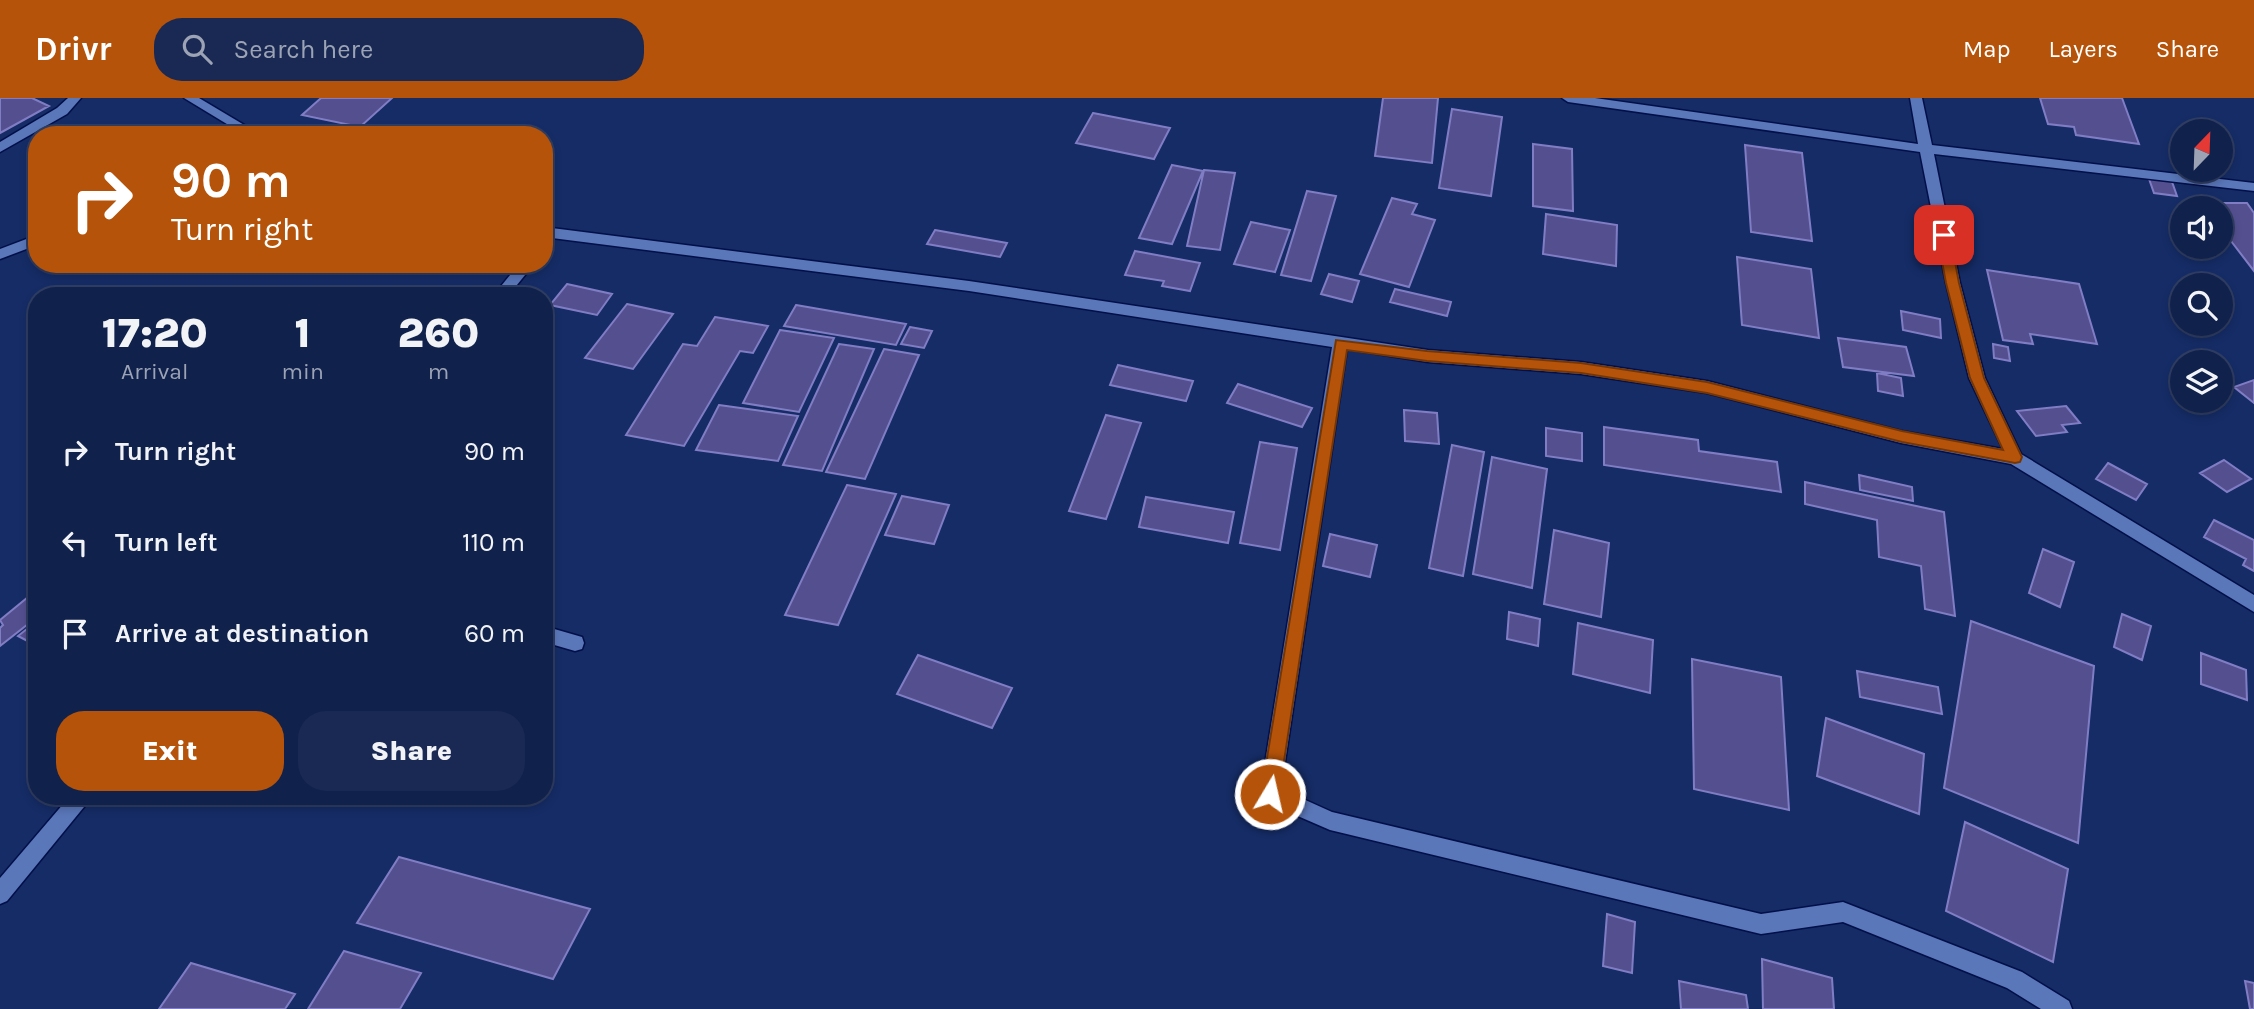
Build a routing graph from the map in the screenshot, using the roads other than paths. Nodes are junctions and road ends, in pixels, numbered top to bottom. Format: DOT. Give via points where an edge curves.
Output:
graph roads {
  1 [pos="75,98"];
  2 [pos="190,98"];
  3 [pos="1567,98"];
  4 [pos="1916,98"];
  5 [pos="37,126"];
  6 [pos="239,126"];
  7 [pos="28,131"];
  8 [pos="0,148"];
  9 [pos="1928,149"];
  10 [pos="2254,187"];
  11 [pos="553,238"];
  12 [pos="28,243"];
  13 [pos="0,254"];
  14 [pos="519,273"];
  15 [pos="508,287"];
  16 [pos="1340,344"];
  17 [pos="2015,457"];
  18 [pos="2254,604"];
  19 [pos="553,637"];
  20 [pos="575,643"];
  21 [pos="75,805"];
  22 [pos="0,894"];
  23 [pos="2061,1009"];
  1 -- 5 [label="street"];
  2 -- 6 [label="street"];
  3 -- 9 [label="street"];
  4 -- 9 [label="street"];
  7 -- 8 [label="street"];
  9 -- 10 [label="street"];
  9 -- 17 [label="street" via="1953,283 1977,378"];
  11 -- 16 [label="street" via="969,286"];
  12 -- 13 [label="street"];
  14 -- 15 [label="street"];
  16 -- 17 [label="street" via="1581,368 1707,387 1902,437"];
  16 -- 23 [label="street" via="1270,794 1330,821 1761,923 1843,912 2014,980"];
  17 -- 18 [label="street"];
  19 -- 20 [label="street"];
  21 -- 22 [label="street"];
}
